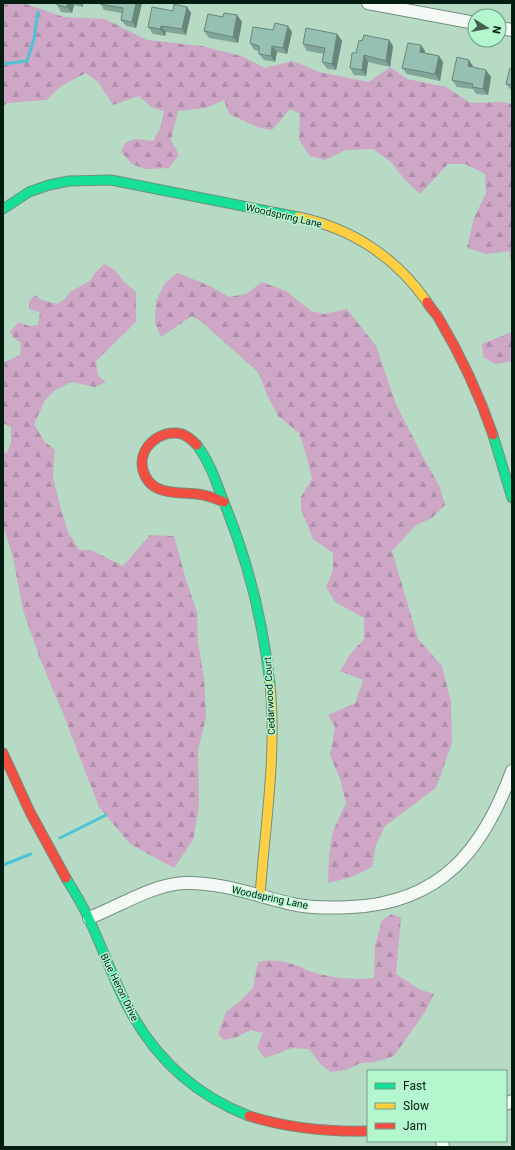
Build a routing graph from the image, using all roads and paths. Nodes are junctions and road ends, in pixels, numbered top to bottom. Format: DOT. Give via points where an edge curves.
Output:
graph roads {
  1 [pos="368,3"];
  2 [pos="467,22"];
  3 [pos="3,209"];
  4 [pos="512,498"];
  5 [pos="224,502"];
  6 [pos="3,753"];
  7 [pos="512,771"];
  8 [pos="260,896"];
  9 [pos="89,918"];
  10 [pos="367,1131"];
  1 -- 2 [label="street"];
  3 -- 4 [label="street, Woodspring Lane" via="28,193 56,183 111,180 308,219 336,228 366,243 396,265 416,286 442,324 486,415"];
  5 -- 5 [label="street, Cedarwood Court" via="204,456 190,438 183,434 166,433 156,437 146,448 142,468 146,478 158,490 205,495"];
  5 -- 8 [label="street, Cedarwood Court" via="241,545 256,596 263,632 272,716"];
  6 -- 9 [label="street, Blue Heron Drive" via="41,834"];
  7 -- 8 [label="street, Woodspring Lane" via="503,796 482,836 449,872 422,890 383,904 351,907 298,905"];
  8 -- 9 [label="street, Woodspring Lane" via="212,884 174,884 143,894"];
  9 -- 10 [label="street, Blue Heron Drive" via="125,1002 137,1023 167,1063 209,1098 250,1116 301,1128"];
}
